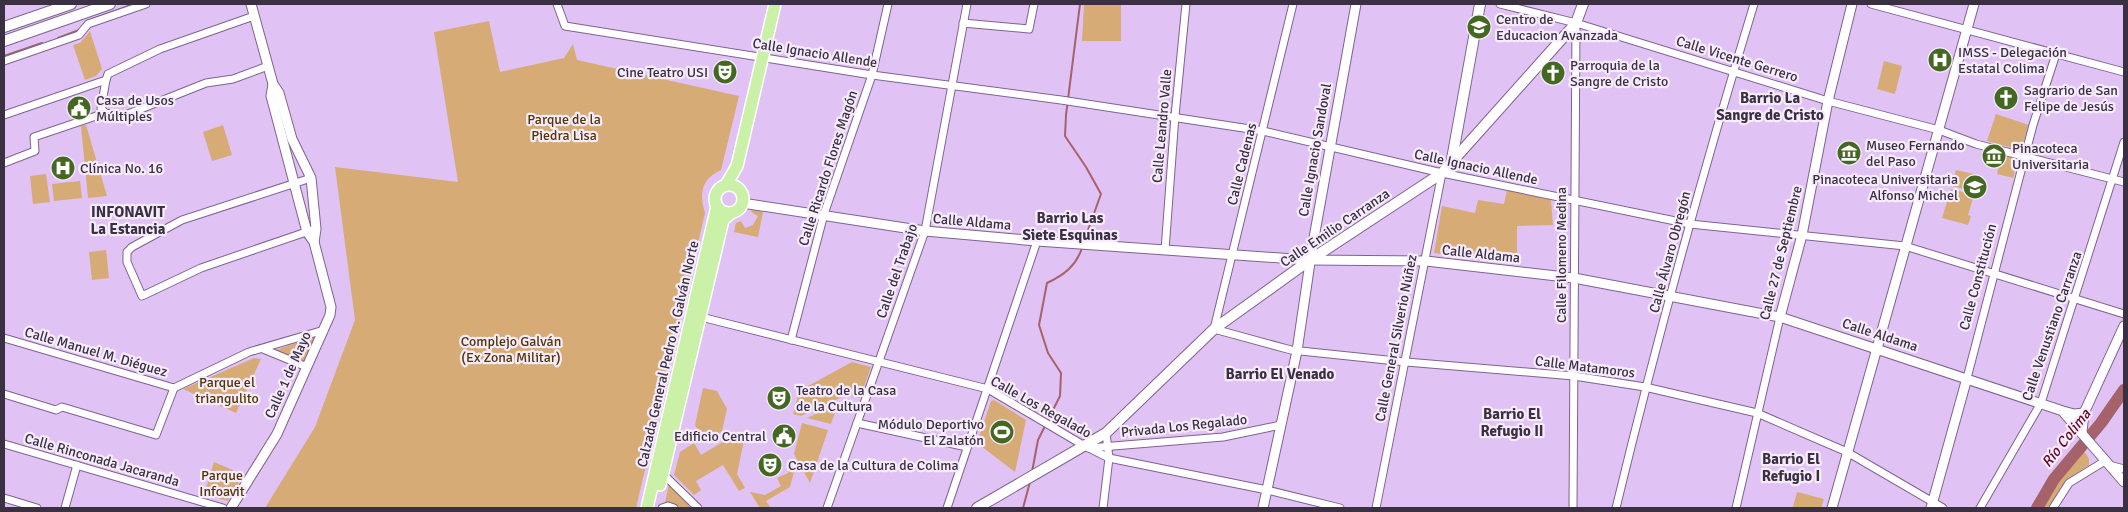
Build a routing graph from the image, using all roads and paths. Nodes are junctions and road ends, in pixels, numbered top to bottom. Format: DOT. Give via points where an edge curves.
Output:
graph roads {
  1 [pos="71,4"];
  2 [pos="110,4"];
  3 [pos="146,4"];
  4 [pos="251,4"];
  5 [pos="557,4"];
  6 [pos="775,4"];
  7 [pos="888,4"];
  8 [pos="967,4"];
  9 [pos="1034,4"];
  10 [pos="1186,4"];
  11 [pos="1293,4"];
  12 [pos="1356,4"];
  13 [pos="1480,4"];
  14 [pos="1500,4"];
  15 [pos="1583,4"];
  16 [pos="1754,4"];
  17 [pos="1852,4"];
  18 [pos="1871,4"];
  19 [pos="1974,4"];
  20 [pos="54,7"];
  21 [pos="254,16"];
  22 [pos="963,23"];
  23 [pos="1576,23"];
  24 [pos="7,24"];
  25 [pos="1966,28"];
  26 [pos="4,41"];
  27 [pos="2056,54"];
  28 [pos="762,57"];
  29 [pos="4,61"];
  30 [pos="268,66"];
  31 [pos="1733,71"];
  32 [pos="2124,72"];
  33 [pos="872,75"];
  34 [pos="106,80"];
  35 [pos="273,84"];
  36 [pos="951,86"];
  37 [pos="1828,101"];
  38 [pos="106,113"];
  39 [pos="4,115"];
  40 [pos="1174,116"];
  41 [pos="1263,130"];
  42 [pos="1939,130"];
  43 [pos="2124,142"];
  44 [pos="1330,147"];
  45 [pos="1454,157"];
  46 [pos="2024,157"];
  47 [pos="4,163"];
  48 [pos="738,166"];
  49 [pos="1442,173"];
  50 [pos="311,178"];
  51 [pos="2114,180"];
  52 [pos="2124,182"];
  53 [pos="294,184"];
  54 [pos="726,185"];
  55 [pos="738,188"];
  56 [pos="1575,201"];
  57 [pos="742,203"];
  58 [pos="717,206"];
  59 [pos="731,212"];
  60 [pos="824,214"];
  61 [pos="1690,224"];
  62 [pos="311,230"];
  63 [pos="925,231"];
  64 [pos="1802,235"];
  65 [pos="1037,242"];
  66 [pos="1905,246"];
  67 [pos="1165,250"];
  68 [pos="1233,254"];
  69 [pos="1310,260"];
  70 [pos="1426,261"];
  71 [pos="1994,273"];
  72 [pos="1574,278"];
  73 [pos="1671,295"];
  74 [pos="2076,299"];
  75 [pos="1219,308"];
  76 [pos="2124,314"];
  77 [pos="1232,316"];
  78 [pos="701,317"];
  79 [pos="1780,317"];
  80 [pos="2124,326"];
  81 [pos="1214,329"];
  82 [pos="324,330"];
  83 [pos="4,338"];
  84 [pos="791,340"];
  85 [pos="1878,348"];
  86 [pos="263,349"];
  87 [pos="1297,351"];
  88 [pos="878,362"];
  89 [pos="1406,362"];
  90 [pos="307,367"];
  91 [pos="1574,376"];
  92 [pos="1967,378"];
  93 [pos="1645,387"];
  94 [pos="174,388"];
  95 [pos="988,389"];
  96 [pos="4,394"];
  97 [pos="2041,403"];
  98 [pos="2063,411"];
  99 [pos="2084,413"];
  100 [pos="1757,414"];
  101 [pos="857,423"];
  102 [pos="1281,425"];
  103 [pos="2082,432"];
  104 [pos="1106,433"];
  105 [pos="4,444"];
  106 [pos="1089,445"];
  107 [pos="967,447"];
  108 [pos="1108,447"];
  109 [pos="1847,452"];
  110 [pos="1109,458"];
  111 [pos="2105,461"];
  112 [pos="77,465"];
  113 [pos="2124,469"];
  114 [pos="663,474"];
  115 [pos="2124,482"];
  116 [pos="1022,484"];
  117 [pos="1267,490"];
  118 [pos="4,498"];
  119 [pos="1932,505"];
  120 [pos="37,508"];
  121 [pos="65,508"];
  122 [pos="223,508"];
  123 [pos="231,508"];
  124 [pos="647,508"];
  125 [pos="654,508"];
  126 [pos="662,508"];
  127 [pos="674,508"];
  128 [pos="698,508"];
  129 [pos="827,508"];
  130 [pos="947,508"];
  131 [pos="976,508"];
  132 [pos="988,508"];
  133 [pos="1103,508"];
  134 [pos="1263,508"];
  135 [pos="1340,508"];
  136 [pos="1376,508"];
  137 [pos="1572,508"];
  138 [pos="1616,508"];
  139 [pos="1736,508"];
  140 [pos="1832,508"];
  141 [pos="1943,508"];
  142 [pos="1980,508"];
  143 [pos="2054,508"];
  1 -- 20 [label="main road"];
  2 -- 26 [label="main road"];
  3 -- 29 [label="street" via="88,24 79,35"];
  4 -- 21 [label="street, Calle 1 de Mayo"];
  5 -- 28 [label="street, Calle Ignacio Allende" via="564,26"];
  6 -- 28 [label="main road, Calzada General Pedro A. Galván Norte"];
  7 -- 33 [label="street, Calle Ricardo Flores Magón"];
  8 -- 22 [label="street, Calle del Trabajo"];
  9 -- 22 [label="street" via="1029,29"];
  10 -- 40 [label="street, Calle Leandro Valle"];
  11 -- 41 [label="street, Calle Cadenas"];
  12 -- 44 [label="street, Calle Ignacio Sandoval"];
  13 -- 45 [label="main road"];
  14 -- 23 [label="street, Calle Vicente Gerrero"];
  15 -- 23 [label="main road, Calle Filomeno Medina"];
  16 -- 31 [label="street, Calle Álvaro Obregón"];
  17 -- 37 [label="street, Calle 27 de Septiembre"];
  18 -- 25 [label="street"];
  19 -- 25 [label="street"];
  20 -- 24 [label="main road"];
  21 -- 30 [label="street, Calle 1 de Mayo"];
  21 -- 34 [label="street" via="160,49 108,74"];
  22 -- 36 [label="street, Calle del Trabajo"];
  23 -- 31 [label="street, Calle Vicente Gerrero"];
  23 -- 45 [label="main road, Calle Emilio Carranza"];
  23 -- 56 [label="street, Calle Filomeno Medina"];
  25 -- 27 [label="street"];
  25 -- 42 [label="street"];
  27 -- 32 [label="street"];
  27 -- 46 [label="street, Calle Constitución"];
  28 -- 33 [label="street, Calle Ignacio Allende"];
  28 -- 48 [label="main road, Calzada General Pedro A. Galván Norte"];
  30 -- 35 [label="street, Calle 1 de Mayo"];
  30 -- 38 [label="street" via="233,79 206,83 123,116"];
  31 -- 37 [label="street, Calle Vicente Gerrero"];
  31 -- 61 [label="street, Calle Álvaro Obregón"];
  33 -- 36 [label="street, Calle Ignacio Allende"];
  33 -- 60 [label="street, Calle Ricardo Flores Magón"];
  34 -- 38 [label="street" via="101,108"];
  34 -- 39 [label="street"];
  35 -- 50 [label="street, Calle 1 de Mayo" via="292,139"];
  35 -- 53 [label="street, Calle 1 de Mayo" via="271,96"];
  36 -- 40 [label="street, Calle Ignacio Allende"];
  36 -- 63 [label="street, Calle del Trabajo"];
  37 -- 42 [label="street, Calle Vicente Gerrero"];
  37 -- 64 [label="street, Calle 27 de Septiembre"];
  38 -- 47 [label="street" via="34,137 35,151"];
  40 -- 41 [label="street, Calle Ignacio Allende"];
  40 -- 67 [label="street, Calle Leandro Valle"];
  41 -- 44 [label="street, Calle Ignacio Allende"];
  41 -- 68 [label="street, Calle Cadenas"];
  42 -- 46 [label="street, Calle Vicente Gerrero"];
  42 -- 66 [label="street"];
  43 -- 51 [label="street, Calle Venustiano Carranza"];
  44 -- 49 [label="street, Calle Ignacio Allende"];
  44 -- 69 [label="street, Calle Ignacio Sandoval"];
  45 -- 49 [label="main road, Calle Emilio Carranza"];
  46 -- 51 [label="street, Calle Vicente Gerrero"];
  46 -- 71 [label="street, Calle Constitución"];
  48 -- 54 [label="main road, Calzada General Pedro A. Galván Norte"];
  48 -- 55 [label="main road, Calzada General Pedro A. Galván Norte"];
  49 -- 56 [label="street, Calle Ignacio Allende"];
  49 -- 69 [label="main road, Calle Emilio Carranza"];
  49 -- 70 [label="street, Calle General Silverio Núñez"];
  50 -- 53 [label="street"];
  50 -- 62 [label="street, Calle 1 de Mayo"];
  51 -- 52 [label="street, Calle Vicente Gerrero"];
  51 -- 74 [label="street, Calle Venustiano Carranza"];
  53 -- 62 [label="street, Calle 1 de Mayo"];
  53 -- 62 [label="street" via="182,220 132,247 127,252 127,262 142,296 201,268"];
  54 -- 55 [label="main road"];
  54 -- 58 [label="main road, Calzada General Pedro A. Galván Norte" via="716,193"];
  55 -- 57 [label="main road, Calzada General Pedro A. Galván Norte"];
  56 -- 61 [label="street, Calle Ignacio Allende"];
  56 -- 72 [label="street, Calle Filomeno Medina"];
  57 -- 59 [label="main road, Calzada General Pedro A. Galván Norte"];
  57 -- 60 [label="street, Calle Aldama"];
  58 -- 59 [label="main road" via="723,212"];
  58 -- 124 [label="main road, Calzada General Pedro A. Galván Norte"];
  59 -- 78 [label="main road, Calzada General Pedro A. Galván Norte" via="724,220"];
  60 -- 63 [label="street, Calle Aldama"];
  60 -- 84 [label="street, Calle Ricardo Flores Magón"];
  61 -- 64 [label="street, Calle Ignacio Allende"];
  61 -- 73 [label="street, Calle Álvaro Obregón"];
  62 -- 82 [label="street, Calle 1 de Mayo" via="330,307"];
  63 -- 65 [label="street, Calle Aldama"];
  63 -- 88 [label="street, Calle del Trabajo"];
  64 -- 66 [label="street, Calle Ignacio Allende"];
  64 -- 79 [label="street, Calle 27 de Septiembre"];
  65 -- 67 [label="street, Calle Aldama"];
  65 -- 95 [label="street"];
  66 -- 71 [label="street, Calle Ignacio Allende"];
  66 -- 85 [label="street"];
  67 -- 68 [label="street, Calle Aldama"];
  68 -- 69 [label="street, Calle Aldama"];
  68 -- 75 [label="street, Calle Cadenas"];
  69 -- 70 [label="street, Calle Aldama"];
  69 -- 77 [label="main road, Calle Emilio Carranza"];
  69 -- 87 [label="street, Calle Ignacio Sandoval"];
  70 -- 72 [label="street, Calle Aldama"];
  70 -- 89 [label="street, Calle General Silverio Núñez"];
  71 -- 74 [label="street, Calle Ignacio Allende"];
  71 -- 92 [label="street, Calle Constitución"];
  72 -- 73 [label="street, Calle Aldama"];
  72 -- 91 [label="street, Calle Filomeno Medina"];
  73 -- 79 [label="street, Calle Aldama"];
  73 -- 93 [label="street, Calle Álvaro Obregón"];
  74 -- 76 [label="street, Calle Ignacio Allende"];
  74 -- 97 [label="street, Calle Venustiano Carranza"];
  75 -- 77 [label="street" via="1225,317"];
  75 -- 81 [label="street, Calle Cadenas"];
  77 -- 81 [label="main road, Calle Emilio Carranza"];
  78 -- 84 [label="street, Calle Los Regalado"];
  78 -- 114 [label="main road, Calzada General Pedro A. Galván Norte"];
  79 -- 85 [label="street, Calle Aldama"];
  79 -- 100 [label="street, Calle 27 de Septiembre"];
  80 -- 99 [label="street"];
  81 -- 87 [label="street, Calle Matamoros"];
  81 -- 104 [label="main road, Calle Emilio Carranza"];
  82 -- 86 [label="street, Calle Manuel M. Diéguez"];
  82 -- 90 [label="street, Calle 1 de Mayo"];
  83 -- 94 [label="street, Calle Manuel M. Diéguez"];
  84 -- 88 [label="street, Calle Los Regalado"];
  85 -- 92 [label="street, Calle Aldama"];
  85 -- 109 [label="street"];
  86 -- 90 [label="street"];
  86 -- 94 [label="street, Calle Manuel M. Diéguez" via="249,352"];
  87 -- 89 [label="street, Calle Matamoros"];
  87 -- 102 [label="street, Calle Ignacio Sandoval"];
  88 -- 95 [label="street, Calle Los Regalado"];
  88 -- 101 [label="street, Calle del Trabajo"];
  89 -- 91 [label="street, Calle Matamoros"];
  89 -- 136 [label="street, Calle General Silverio Núñez"];
  90 -- 123 [label="street, Calle 1 de Mayo" via="276,434"];
  91 -- 93 [label="street, Calle Matamoros"];
  91 -- 137 [label="street, Calle Filomeno Medina"];
  92 -- 97 [label="street, Calle Aldama"];
  92 -- 119 [label="street, Calle Constitución"];
  93 -- 100 [label="street, Calle Matamoros"];
  93 -- 138 [label="street, Calle Álvaro Obregón"];
  94 -- 96 [label="street" via="156,435 62,407 56,410"];
  95 -- 106 [label="street, Calle Los Regalado"];
  95 -- 107 [label="street"];
  97 -- 98 [label="street, Calle Aldama"];
  97 -- 142 [label="street, Calle Venustiano Carranza"];
  98 -- 99 [label="street"];
  98 -- 103 [label="street"];
  99 -- 103 [label="street"];
  100 -- 109 [label="street, Calle Matamoros"];
  100 -- 139 [label="street, Calle 27 de Septiembre"];
  101 -- 107 [label="street"];
  101 -- 129 [label="street, Calle del Trabajo"];
  102 -- 108 [label="street, Privada Los Regalado" via="1223,437"];
  102 -- 117 [label="street, Calle Ignacio Sandoval"];
  103 -- 111 [label="street"];
  104 -- 106 [label="main road, Calle Emilio Carranza"];
  104 -- 108 [label="street"];
  105 -- 112 [label="street, Calle Rinconada Jacaranda"];
  106 -- 108 [label="street, Privada Los Regalado"];
  106 -- 110 [label="street, Calle Los Regalado"];
  106 -- 116 [label="main road, Calle Emilio Carranza"];
  107 -- 130 [label="street"];
  108 -- 110 [label="street"];
  109 -- 119 [label="street, Calle Matamoros"];
  109 -- 140 [label="street"];
  110 -- 117 [label="street, Calle Los Regalado"];
  110 -- 133 [label="street"];
  111 -- 113 [label="street"];
  111 -- 115 [label="street"];
  111 -- 143 [label="street" via="2069,484"];
  112 -- 121 [label="street"];
  112 -- 122 [label="street, Calle Rinconada Jacaranda"];
  114 -- 125 [label="main road, Calzada General Pedro A. Galván Norte"];
  114 -- 128 [label="street"];
  116 -- 131 [label="main road, Calle Emilio Carranza"];
  116 -- 132 [label="main road, Calle Emilio Carranza"];
  117 -- 134 [label="street, Calle Ignacio Sandoval"];
  117 -- 135 [label="street, Calle Los Regalado"];
  118 -- 120 [label="street"];
  119 -- 141 [label="street, Calle Matamoros"];
  126 -- 127 [label="street"];
}
